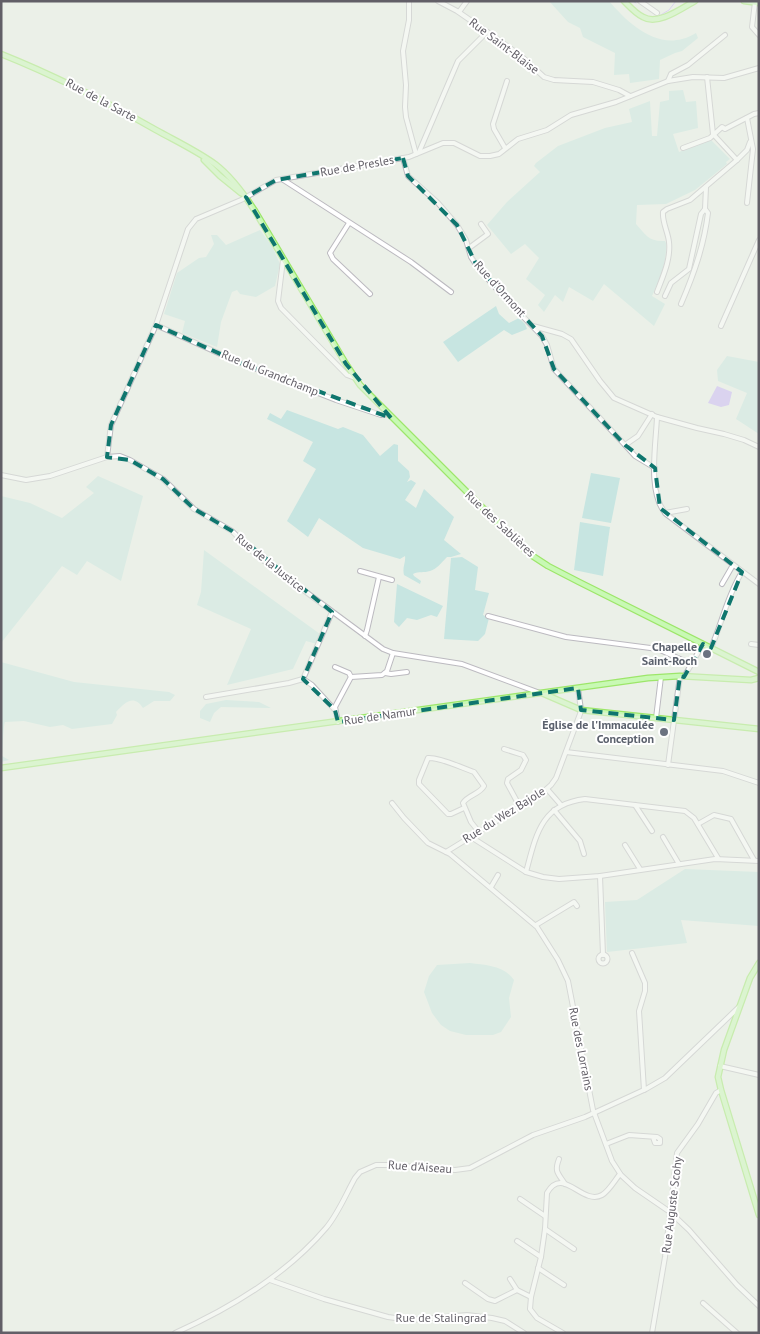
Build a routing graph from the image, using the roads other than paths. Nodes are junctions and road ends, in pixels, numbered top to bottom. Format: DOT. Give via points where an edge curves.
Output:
graph roads {
  1 [pos="409,1"];
  2 [pos="438,1"];
  3 [pos="467,1"];
  4 [pos="624,1"];
  5 [pos="640,1"];
  6 [pos="695,1"];
  7 [pos="744,1"];
  8 [pos="758,2"];
  9 [pos="459,12"];
  10 [pos="657,13"];
  11 [pos="487,32"];
  12 [pos="725,35"];
  13 [pos="759,35"];
  14 [pos="1,54"];
  15 [pos="759,68"];
  16 [pos="707,78"];
  17 [pos="507,81"];
  18 [pos="668,81"];
  19 [pos="630,96"];
  20 [pos="759,113"];
  21 [pos="747,118"];
  22 [pos="713,134"];
  23 [pos="750,142"];
  24 [pos="505,148"];
  25 [pos="683,148"];
  26 [pos="417,153"];
  27 [pos="741,156"];
  28 [pos="403,158"];
  29 [pos="752,159"];
  30 [pos="737,160"];
  31 [pos="282,179"];
  32 [pos="706,187"];
  33 [pos="246,197"];
  34 [pos="747,203"];
  35 [pos="705,209"];
  36 [pos="349,224"];
  37 [pos="481,224"];
  38 [pos="759,240"];
  39 [pos="469,248"];
  40 [pos="283,260"];
  41 [pos="288,267"];
  42 [pos="282,268"];
  43 [pos="662,279"];
  44 [pos="671,283"];
  45 [pos="451,292"];
  46 [pos="657,292"];
  47 [pos="370,294"];
  48 [pos="665,296"];
  49 [pos="681,304"];
  50 [pos="156,325"];
  51 [pos="533,326"];
  52 [pos="721,326"];
  53 [pos="335,362"];
  54 [pos="345,363"];
  55 [pos="340,368"];
  56 [pos="354,378"];
  57 [pos="388,414"];
  58 [pos="652,414"];
  59 [pos="657,416"];
  60 [pos="625,445"];
  61 [pos="759,447"];
  62 [pos="106,458"];
  63 [pos="655,468"];
  64 [pos="1,475"];
  65 [pos="687,509"];
  66 [pos="665,513"];
  67 [pos="733,565"];
  68 [pos="360,571"];
  69 [pos="742,572"];
  70 [pos="379,577"];
  71 [pos="392,580"];
  72 [pos="722,584"];
  73 [pos="759,584"];
  74 [pos="332,612"];
  75 [pos="488,616"];
  76 [pos="364,636"];
  77 [pos="703,644"];
  78 [pos="751,644"];
  79 [pos="759,645"];
  80 [pos="711,648"];
  81 [pos="393,653"];
  82 [pos="691,664"];
  83 [pos="335,667"];
  84 [pos="385,672"];
  85 [pos="407,672"];
  86 [pos="759,672"];
  87 [pos="350,677"];
  88 [pos="661,677"];
  89 [pos="682,677"];
  90 [pos="759,678"];
  91 [pos="303,679"];
  92 [pos="578,688"];
  93 [pos="542,694"];
  94 [pos="206,697"];
  95 [pos="335,710"];
  96 [pos="581,710"];
  97 [pos="656,718"];
  98 [pos="674,720"];
  99 [pos="338,722"];
  100 [pos="759,729"];
  101 [pos="504,749"];
  102 [pos="566,752"];
  103 [pos="668,765"];
  104 [pos="1,768"];
  105 [pos="759,783"];
  106 [pos="548,789"];
  107 [pos="392,803"];
  108 [pos="635,804"];
  109 [pos="560,805"];
  110 [pos="520,807"];
  111 [pos="464,808"];
  112 [pos="554,810"];
  113 [pos="698,824"];
  114 [pos="652,831"];
  115 [pos="479,832"];
  116 [pos="471,837"];
  117 [pos="663,837"];
  118 [pos="624,845"];
  119 [pos="446,852"];
  120 [pos="584,854"];
  121 [pos="718,858"];
  122 [pos="756,860"];
  123 [pos="679,864"];
  124 [pos="640,869"];
  125 [pos="526,872"];
  126 [pos="498,875"];
  127 [pos="600,876"];
  128 [pos="491,887"];
  129 [pos="577,906"];
  130 [pos="536,925"];
  131 [pos="632,953"];
  132 [pos="603,955"];
  133 [pos="759,963"];
  134 [pos="741,1004"];
  135 [pos="720,1066"];
  136 [pos="759,1075"];
  137 [pos="644,1090"];
  138 [pos="721,1090"];
  139 [pos="594,1113"];
  140 [pos="654,1137"];
  141 [pos="606,1144"];
  142 [pos="559,1159"];
  143 [pos="620,1175"];
  144 [pos="565,1184"];
  145 [pos="520,1199"];
  146 [pos="670,1212"];
  147 [pos="759,1215"];
  148 [pos="545,1216"];
  149 [pos="545,1229"];
  150 [pos="517,1241"];
  151 [pos="574,1249"];
  152 [pos="540,1257"];
  153 [pos="538,1268"];
  154 [pos="510,1278"];
  155 [pos="270,1280"];
  156 [pos="465,1283"];
  157 [pos="564,1285"];
  158 [pos="517,1290"];
  159 [pos="531,1297"];
  160 [pos="703,1303"];
  161 [pos="759,1306"];
  162 [pos="175,1333"];
  163 [pos="524,1333"];
  164 [pos="563,1333"];
  165 [pos="652,1333"];
  166 [pos="737,1333"];
  1 -- 26 [label="street" via="403,50 405,107"];
  2 -- 9 [label="street, Rue Saint-Blaise"];
  3 -- 9 [label="street"];
  4 -- 6 [label="main road" via="643,18 654,20"];
  5 -- 10 [label="street"];
  7 -- 8 [label="main road"];
  8 -- 13 [label="street" via="752,27"];
  9 -- 11 [label="street, Rue Saint-Blaise"];
  11 -- 19 [label="street, Rue Saint-Blaise" via="544,77 593,82"];
  11 -- 26 [label="street" via="458,61"];
  12 -- 18 [label="street" via="688,65 671,74"];
  14 -- 33 [label="main road, Rue de la Sarte" via="94,95 198,153"];
  15 -- 16 [label="street, Rue de Presles" via="724,78"];
  16 -- 18 [label="street, Rue de Presles"];
  16 -- 22 [label="street"];
  17 -- 24 [label="street" via="493,124"];
  18 -- 19 [label="street, Rue de Presles"];
  19 -- 24 [label="street, Rue de Presles" via="571,115 547,130 518,139"];
  20 -- 21 [label="street"];
  21 -- 22 [label="street" via="722,127"];
  21 -- 23 [label="street"];
  22 -- 25 [label="street"];
  22 -- 30 [label="street"];
  23 -- 27 [label="street"];
  23 -- 29 [label="street"];
  24 -- 26 [label="street, Rue de Presles" via="499,154 480,156 454,143 443,143"];
  26 -- 28 [label="street, Rue de Presles"];
  27 -- 29 [label="street"];
  27 -- 30 [label="street"];
  28 -- 31 [label="street, Rue de Presles"];
  28 -- 39 [label="street, Rue d'Ormont" via="408,176 457,225"];
  29 -- 34 [label="street"];
  30 -- 32 [label="street"];
  31 -- 33 [label="street, Rue de Presles"];
  31 -- 36 [label="street"];
  32 -- 35 [label="street"];
  32 -- 43 [label="street" via="690,200 663,212 670,252"];
  33 -- 40 [label="main road, Rue des Sablières"];
  33 -- 50 [label="street, Rue de Presles" via="196,219 188,229"];
  35 -- 44 [label="street" via="701,214 689,269"];
  35 -- 49 [label="street" via="708,213 705,237"];
  36 -- 45 [label="street" via="411,262"];
  36 -- 47 [label="street" via="330,253"];
  37 -- 39 [label="street" via="488,234"];
  38 -- 52 [label="street"];
  39 -- 51 [label="street, Rue d'Ormont" via="471,257 483,273"];
  40 -- 41 [label="main road, Rue des Sablières"];
  40 -- 42 [label="street, Rue des Sablières"];
  41 -- 42 [label="street"];
  41 -- 54 [label="main road, Rue des Sablières"];
  42 -- 53 [label="street, Rue des Sablières" via="278,301 281,308"];
  43 -- 44 [label="street"];
  43 -- 46 [label="street"];
  44 -- 48 [label="street"];
  50 -- 57 [label="street, Rue du Grandchamp" via="302,387 381,415"];
  50 -- 62 [label="street, Rue de Presles" via="112,425"];
  51 -- 58 [label="street, Rue d'Ormont" via="571,339 614,398"];
  51 -- 60 [label="street" via="547,345 554,369"];
  53 -- 54 [label="street"];
  53 -- 55 [label="street, Rue des Sablières"];
  54 -- 55 [label="street"];
  54 -- 56 [label="main road, Rue des Sablières"];
  55 -- 56 [label="street, Rue des Sablières"];
  56 -- 57 [label="main road, Rue des Sablières"];
  57 -- 77 [label="main road, Rue des Sablières" via="528,553"];
  58 -- 59 [label="street, Rue d'Ormont"];
  58 -- 60 [label="street" via="638,436"];
  59 -- 61 [label="street, Rue d'Ormont"];
  59 -- 63 [label="street"];
  60 -- 63 [label="street"];
  62 -- 64 [label="street, Rue de la Justice" via="50,476 26,480"];
  62 -- 74 [label="street, Rue de la Justice" via="120,456 163,479 194,509 232,532 256,555"];
  63 -- 66 [label="street" via="657,498"];
  65 -- 66 [label="street"];
  66 -- 67 [label="street"];
  67 -- 69 [label="street"];
  67 -- 72 [label="street"];
  68 -- 70 [label="street"];
  69 -- 73 [label="street"];
  69 -- 80 [label="street"];
  70 -- 71 [label="street"];
  70 -- 76 [label="street"];
  74 -- 76 [label="street, Rue de la Justice"];
  74 -- 91 [label="street"];
  75 -- 82 [label="street" via="566,637 658,650"];
  76 -- 81 [label="street, Rue de la Justice"];
  77 -- 80 [label="main road, Rue des Sablières"];
  77 -- 82 [label="street"];
  78 -- 79 [label="street"];
  80 -- 86 [label="main road, Rue des Sablières"];
  81 -- 84 [label="street"];
  81 -- 93 [label="street, Rue de la Justice" via="462,664"];
  82 -- 89 [label="street"];
  83 -- 87 [label="street" via="349,673"];
  84 -- 85 [label="street"];
  84 -- 87 [label="street"];
  86 -- 90 [label="main road"];
  87 -- 95 [label="street"];
  88 -- 89 [label="main road, Rue de Namur"];
  88 -- 92 [label="main road, Rue de Namur"];
  88 -- 97 [label="street"];
  89 -- 90 [label="main road, Rue de Namur"];
  89 -- 98 [label="street"];
  91 -- 94 [label="street"];
  91 -- 95 [label="street"];
  92 -- 93 [label="main road, Rue de Namur"];
  92 -- 96 [label="street, Rue du Wez Bajole"];
  93 -- 96 [label="main road"];
  93 -- 99 [label="main road, Rue de Namur"];
  95 -- 99 [label="street"];
  96 -- 97 [label="main road"];
  96 -- 102 [label="street, Rue du Wez Bajole"];
  97 -- 98 [label="main road"];
  98 -- 100 [label="main road"];
  98 -- 103 [label="street"];
  99 -- 104 [label="main road, Rue de Namur"];
  101 -- 110 [label="street" via="523,755 526,760 507,784"];
  102 -- 103 [label="street"];
  102 -- 106 [label="street, Rue du Wez Bajole"];
  103 -- 105 [label="street" via="723,771"];
  106 -- 109 [label="street"];
  106 -- 110 [label="street, Rue du Wez Bajole"];
  107 -- 119 [label="street, Rue des Lorrains" via="428,843"];
  108 -- 109 [label="street" via="585,799"];
  108 -- 113 [label="street" via="681,810 691,814"];
  108 -- 114 [label="street"];
  109 -- 112 [label="street"];
  110 -- 115 [label="street, Rue du Wez Bajole"];
  111 -- 111 [label="street" via="465,800 484,786 477,774 428,758 419,784 448,814"];
  111 -- 115 [label="street"];
  112 -- 120 [label="street" via="580,842"];
  112 -- 125 [label="street" via="539,829"];
  113 -- 121 [label="street"];
  113 -- 122 [label="street" via="714,815 731,819"];
  115 -- 116 [label="street, Rue du Wez Bajole"];
  116 -- 119 [label="street, Rue du Wez Bajole"];
  116 -- 125 [label="street"];
  117 -- 123 [label="street"];
  118 -- 124 [label="street"];
  119 -- 128 [label="street, Rue des Lorrains"];
  121 -- 122 [label="street"];
  121 -- 123 [label="street"];
  123 -- 124 [label="street"];
  124 -- 127 [label="street"];
  125 -- 127 [label="street" via="559,879"];
  126 -- 128 [label="street"];
  127 -- 132 [label="street"];
  128 -- 130 [label="street, Rue des Lorrains"];
  129 -- 130 [label="street" via="574,902"];
  130 -- 139 [label="street, Rue des Lorrains" via="568,981"];
  131 -- 137 [label="street" via="645,983 639,1011"];
  133 -- 134 [label="main road"];
  134 -- 135 [label="main road"];
  134 -- 137 [label="street, Rue d'Aiseau" via="665,1078"];
  135 -- 136 [label="street"];
  135 -- 138 [label="main road"];
  137 -- 139 [label="street, Rue d'Aiseau"];
  138 -- 146 [label="street, Rue Auguste Scohy" via="677,1154"];
  138 -- 147 [label="main road"];
  139 -- 141 [label="street, Rue des Lorrains"];
  139 -- 155 [label="street, Rue d'Aiseau" via="533,1135 470,1168 376,1165 360,1172 327,1226 295,1260"];
  140 -- 141 [label="street" via="629,1135"];
  141 -- 143 [label="street, Rue des Lorrains"];
  142 -- 144 [label="street" via="556,1172"];
  143 -- 144 [label="street" via="602,1195 592,1197"];
  143 -- 146 [label="street, Rue des Lorrains"];
  144 -- 148 [label="street" via="555,1184 549,1190"];
  145 -- 148 [label="street"];
  146 -- 161 [label="street, Rue des Lorrains"];
  146 -- 165 [label="street, Rue Auguste Scohy"];
  148 -- 149 [label="street"];
  149 -- 151 [label="street"];
  149 -- 152 [label="street"];
  150 -- 152 [label="street"];
  152 -- 153 [label="street"];
  153 -- 157 [label="street"];
  153 -- 159 [label="street"];
  154 -- 158 [label="street"];
  155 -- 162 [label="street, Rue d'Aiseau" via="209,1317"];
  155 -- 163 [label="street, Rue de Stalingrad" via="388,1317 410,1320 467,1315 505,1321"];
  156 -- 158 [label="street" via="495,1301"];
  158 -- 159 [label="street"];
  159 -- 164 [label="street" via="530,1309 537,1318"];
  160 -- 166 [label="street"];
}
